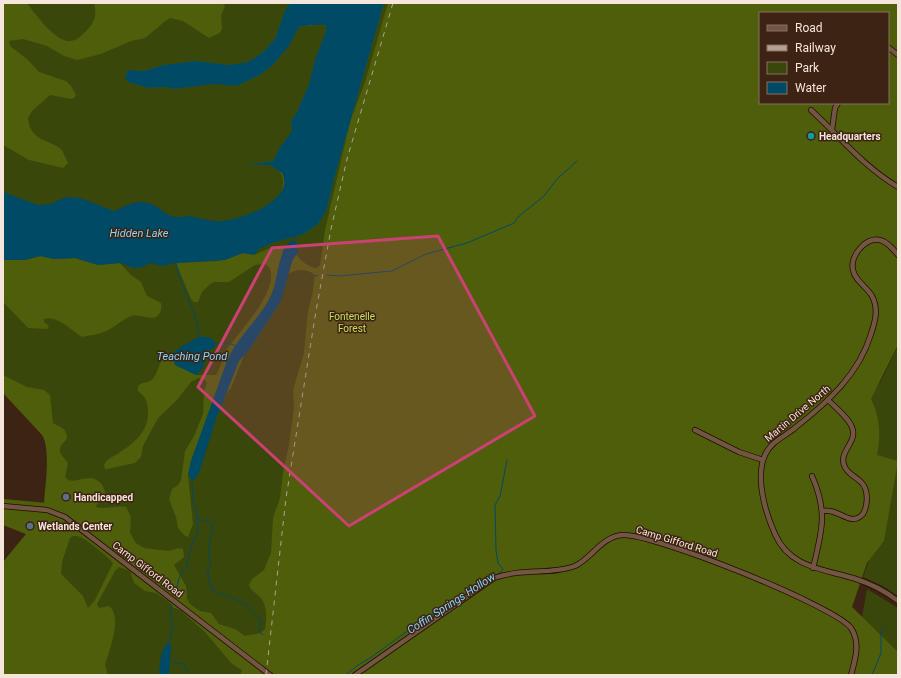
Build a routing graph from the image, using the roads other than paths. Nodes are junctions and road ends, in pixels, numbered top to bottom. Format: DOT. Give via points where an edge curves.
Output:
graph roads {
  1 [pos="889,48"];
  2 [pos="898,55"];
  3 [pos="837,104"];
  4 [pos="811,110"];
  5 [pos="832,130"];
  6 [pos="898,187"];
  7 [pos="898,255"];
  8 [pos="828,400"];
  9 [pos="695,430"];
  10 [pos="763,460"];
  11 [pos="812,476"];
  12 [pos="3,506"];
  13 [pos="823,511"];
  14 [pos="813,568"];
  15 [pos="898,601"];
  16 [pos="270,675"];
  17 [pos="355,675"];
  18 [pos="851,675"];
  1 -- 2 [label="street"];
  3 -- 5 [label="street"];
  4 -- 5 [label="street"];
  5 -- 6 [label="street" via="858,158"];
  7 -- 8 [label="street, Martin Drive North" via="889,245 876,240 867,242 855,256 852,266 854,274 874,299 875,318 870,338 856,367"];
  8 -- 10 [label="street, Martin Drive North" via="771,445"];
  8 -- 13 [label="street" via="851,426 853,436 843,463 848,472 862,483 867,500 863,514 855,519 834,511"];
  9 -- 10 [label="street" via="733,450"];
  10 -- 14 [label="street, Martin Drive North" via="764,495 777,539 789,555"];
  11 -- 13 [label="street"];
  12 -- 16 [label="street, Camp Gifford Road" via="47,510 65,517"];
  13 -- 14 [label="street"];
  14 -- 15 [label="street, Martin Drive North" via="865,582"];
  17 -- 18 [label="street, Camp Gifford Road" via="494,578 514,572 575,566 604,543 623,535 642,538 738,570 836,616 851,629 856,640"];
}
